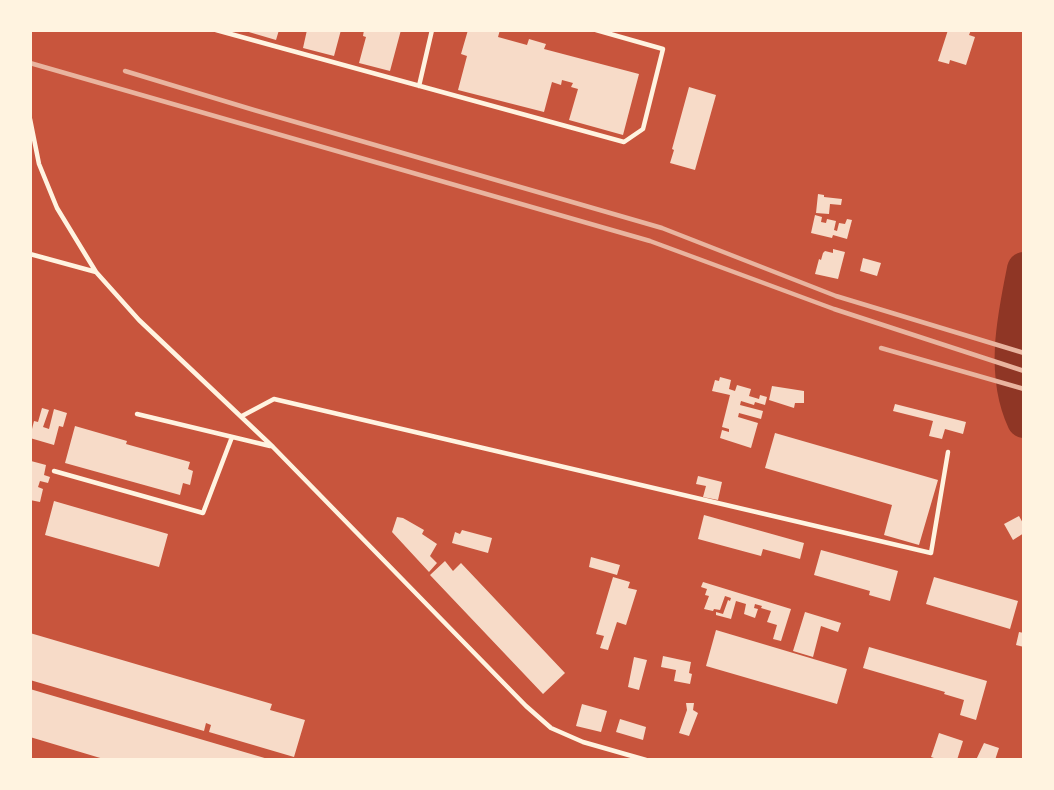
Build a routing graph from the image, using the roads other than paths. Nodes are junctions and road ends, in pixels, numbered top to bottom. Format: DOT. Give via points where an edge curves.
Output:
graph roads {
  1 [pos="216,30"];
  2 [pos="432,30"];
  3 [pos="596,30"];
  4 [pos="419,86"];
  5 [pos="30,119"];
  6 [pos="30,255"];
  7 [pos="96,272"];
  8 [pos="137,414"];
  9 [pos="242,416"];
  10 [pos="232,437"];
  11 [pos="273,447"];
  12 [pos="948,452"];
  13 [pos="54,471"];
  14 [pos="646,760"];
  1 -- 4 [label="lane"];
  2 -- 4 [label="lane"];
  3 -- 4 [label="lane" via="663,49 643,129 624,142"];
  5 -- 7 [label="lane" via="39,164 57,208"];
  6 -- 7 [label="lane"];
  7 -- 9 [label="lane" via="139,320"];
  8 -- 10 [label="lane"];
  9 -- 11 [label="lane"];
  9 -- 12 [label="lane" via="274,399 931,553"];
  10 -- 11 [label="lane"];
  10 -- 13 [label="lane" via="203,513"];
  11 -- 14 [label="lane" via="551,728 583,742"];
}
